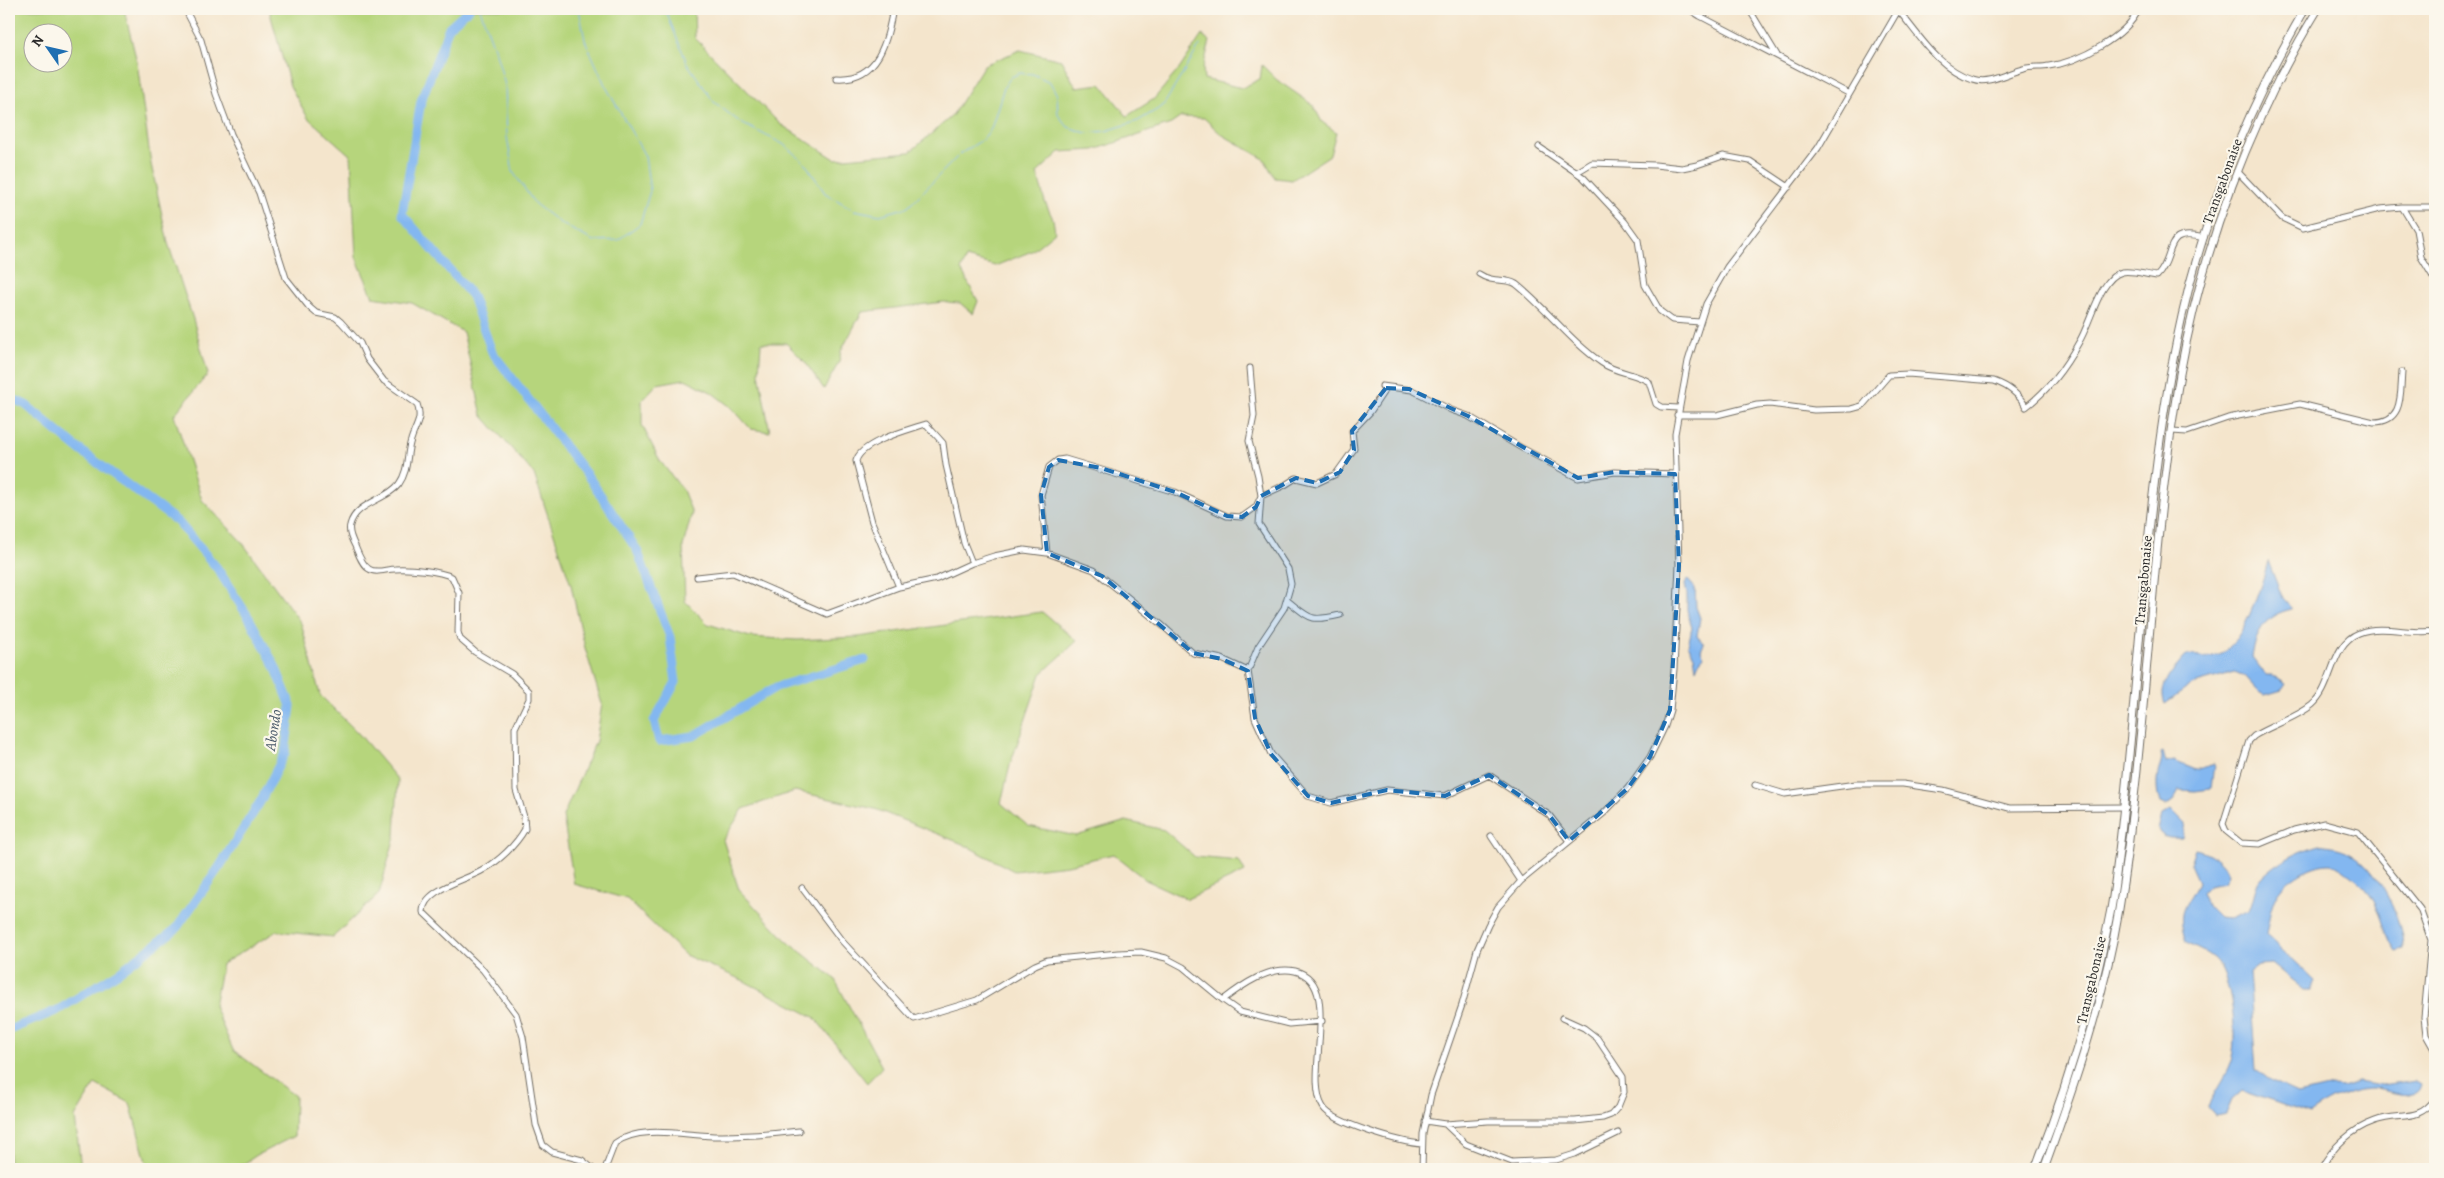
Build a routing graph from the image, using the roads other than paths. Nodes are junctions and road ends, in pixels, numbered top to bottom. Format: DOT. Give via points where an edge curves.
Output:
graph roads {
  1 [pos="185,9"];
  2 [pos="893,9"];
  3 [pos="1689,9"];
  4 [pos="1749,9"];
  5 [pos="1899,9"];
  6 [pos="2139,9"];
  7 [pos="2318,9"];
  8 [pos="2303,10"];
  9 [pos="1777,56"];
  10 [pos="836,78"];
  11 [pos="1848,93"];
  12 [pos="1539,147"];
  13 [pos="2237,171"];
  14 [pos="1577,172"];
  15 [pos="1789,187"];
  16 [pos="2402,207"];
  17 [pos="2435,207"];
  18 [pos="2204,238"];
  19 [pos="1479,274"];
  20 [pos="2435,280"];
  21 [pos="1700,322"];
  22 [pos="1250,368"];
  23 [pos="2402,372"];
  24 [pos="1678,408"];
  25 [pos="1677,415"];
  26 [pos="2172,431"];
  27 [pos="1675,474"];
  28 [pos="1261,496"];
  29 [pos="1047,553"];
  30 [pos="972,563"];
  31 [pos="698,577"];
  32 [pos="899,587"];
  33 [pos="1288,601"];
  34 [pos="1340,615"];
  35 [pos="2435,631"];
  36 [pos="1248,671"];
  37 [pos="1755,785"];
  38 [pos="2124,807"];
  39 [pos="2132,808"];
  40 [pos="1491,836"];
  41 [pos="1569,841"];
  42 [pos="1520,881"];
  43 [pos="802,888"];
  44 [pos="2435,968"];
  45 [pos="2428,978"];
  46 [pos="1223,1000"];
  47 [pos="1562,1018"];
  48 [pos="1322,1021"];
  49 [pos="2435,1051"];
  50 [pos="2435,1099"];
  51 [pos="1425,1121"];
  52 [pos="1445,1124"];
  53 [pos="799,1131"];
  54 [pos="1618,1132"];
  55 [pos="1422,1144"];
  56 [pos="2321,1168"];
  57 [pos="593,1169"];
  58 [pos="606,1169"];
  59 [pos="1422,1169"];
  60 [pos="2035,1169"];
  61 [pos="2044,1169"];
  1 -- 57 [label="street" via="201,40 216,94 259,193 286,278 316,313 335,317 341,322 360,343 379,376 417,404 419,410 419,423 410,441 400,482 390,494 364,506 350,522 350,534 356,550 370,570 404,569 452,577 459,593 460,639 512,674 528,692 529,699 515,728 516,790 524,829 486,868 429,898 423,912 483,970 516,1014 523,1037 533,1114 543,1145 552,1152 582,1160"];
  2 -- 10 [label="street" via="887,40 876,60 859,73"];
  3 -- 9 [label="street"];
  4 -- 9 [label="street"];
  5 -- 6 [label="street" via="1939,59 1973,80 1986,81 2025,68 2051,66 2096,51 2128,24"];
  5 -- 11 [label="street"];
  7 -- 13 [label="highway, Transgabonaise" via="2286,64"];
  8 -- 18 [label="highway, Transgabonaise" via="2239,142"];
  9 -- 11 [label="street"];
  11 -- 15 [label="street" via="1818,148"];
  12 -- 14 [label="street"];
  13 -- 16 [label="street" via="2282,218 2303,228 2380,209"];
  13 -- 26 [label="highway, Transgabonaise" via="2197,304 2180,374"];
  14 -- 15 [label="street" via="1592,163 1682,168 1723,156 1750,161"];
  14 -- 21 [label="street" via="1608,202 1638,240 1645,285 1660,311 1672,320"];
  15 -- 21 [label="street" via="1718,280"];
  16 -- 17 [label="street"];
  16 -- 20 [label="street" via="2416,230 2422,256"];
  18 -- 25 [label="street" via="2190,235 2176,238 2157,276 2123,272 2113,276 2080,342 2040,396 2026,407 2014,392 1994,381 1908,374 1889,375 1862,406 1851,409 1814,410 1770,404 1717,416"];
  18 -- 38 [label="highway, Transgabonaise" via="2183,312 2163,424"];
  19 -- 24 [label="street" via="1489,280 1512,281 1602,363 1649,382 1660,407"];
  21 -- 24 [label="street"];
  22 -- 28 [label="street" via="1254,416 1249,441"];
  23 -- 26 [label="street" via="2398,409 2384,422 2300,404 2228,418 2187,432"];
  24 -- 25 [label="street"];
  25 -- 27 [label="street"];
  26 -- 39 [label="highway, Transgabonaise"];
  27 -- 28 [label="street" via="1615,472 1578,478 1468,416 1409,389 1384,387 1370,412 1352,431 1354,449 1340,472 1317,483 1296,478"];
  27 -- 41 [label="street" via="1679,565 1670,710 1650,757 1628,788 1604,813"];
  28 -- 29 [label="street" via="1248,515 1238,518 1175,492 1101,468 1058,460 1049,467 1041,495"];
  28 -- 33 [label="street" via="1260,524 1288,569 1291,584"];
  29 -- 30 [label="street" via="1024,550"];
  29 -- 36 [label="street" via="1094,570 1193,653 1222,659"];
  30 -- 32 [label="street" via="937,579"];
  30 -- 32 [label="street" via="964,543 943,443 926,424 910,429 872,444 856,461 872,522"];
  31 -- 32 [label="street" via="733,573 827,614"];
  33 -- 34 [label="street" via="1312,619"];
  33 -- 36 [label="street" via="1258,647"];
  35 -- 45 [label="street" via="2411,633 2372,629 2351,637 2343,646 2327,683 2311,705 2249,741 2223,824 2226,831 2241,843 2260,844 2294,830 2324,823 2358,832 2420,909 2431,940"];
  36 -- 41 [label="street" via="1255,718 1271,754 1308,796 1331,803 1387,790 1445,796 1489,775 1549,815"];
  37 -- 38 [label="street" via="1785,794 1856,784 1903,784 1942,790 2009,808"];
  38 -- 39 [label="street"];
  38 -- 60 [label="highway, Transgabonaise" via="2111,908 2091,996 2071,1069"];
  39 -- 61 [label="highway, Transgabonaise" via="2119,910 2105,982 2081,1068"];
  40 -- 42 [label="street"];
  41 -- 42 [label="street"];
  42 -- 51 [label="street" via="1498,907 1477,950"];
  43 -- 46 [label="street" via="842,940 914,1019 977,1000 1047,960 1118,953 1141,952 1166,958 1183,967"];
  44 -- 45 [label="street"];
  45 -- 49 [label="street" via="2424,1017 2426,1035"];
  46 -- 48 [label="street" via="1240,1012 1289,1024"];
  46 -- 48 [label="street" via="1242,986 1280,970 1302,972 1314,987"];
  47 -- 52 [label="street" via="1597,1038 1623,1077 1624,1092 1611,1115 1575,1121"];
  48 -- 55 [label="street" via="1316,1084 1326,1111 1357,1127"];
  50 -- 56 [label="street" via="2418,1115 2376,1120 2359,1129 2343,1139"];
  51 -- 52 [label="street"];
  51 -- 55 [label="street"];
  52 -- 54 [label="street" via="1466,1144 1512,1162 1556,1160"];
  53 -- 58 [label="street" via="721,1136 640,1134 615,1142"];
  55 -- 59 [label="street"];
}
